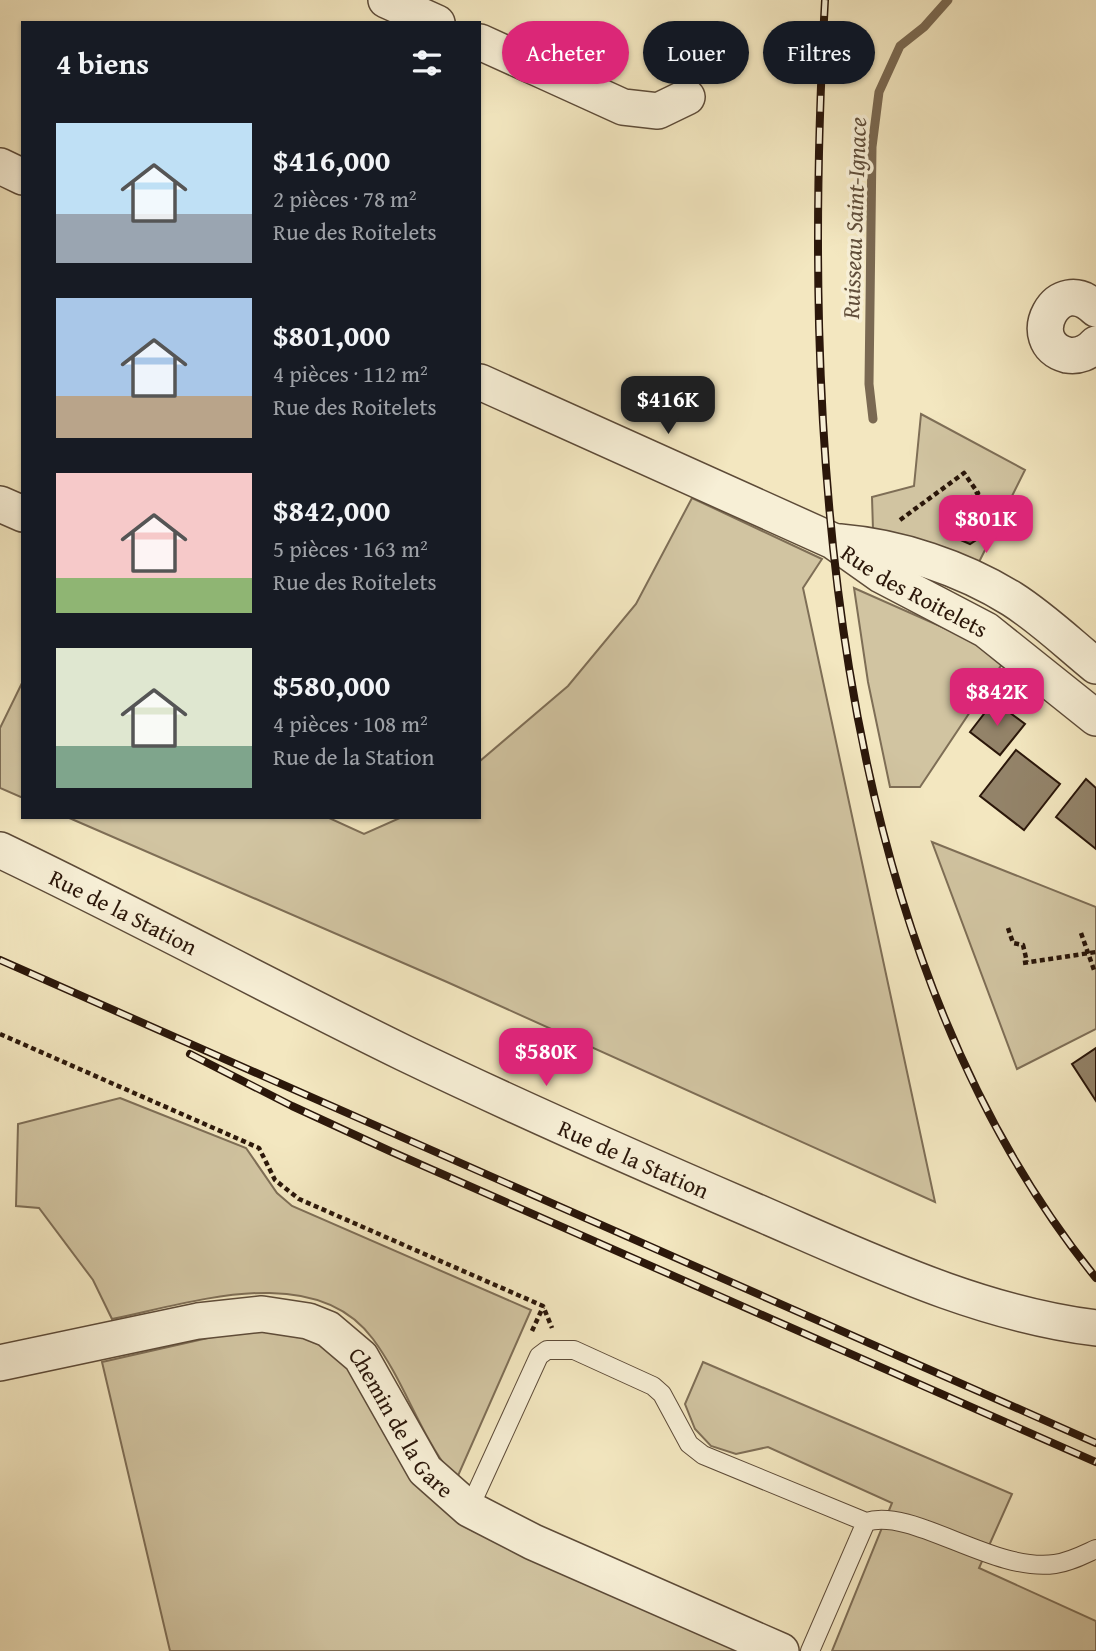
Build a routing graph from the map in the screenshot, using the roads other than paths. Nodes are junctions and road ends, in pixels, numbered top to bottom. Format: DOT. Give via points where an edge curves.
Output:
graph roads {
  1 [pos="386,0"];
  2 [pos="433,21"];
  3 [pos="481,42"];
  4 [pos="687,97"];
  5 [pos="0,166"];
  6 [pos="21,176"];
  7 [pos="1096,309"];
  8 [pos="1096,344"];
  9 [pos="481,382"];
  10 [pos="0,504"];
  11 [pos="21,513"];
  12 [pos="833,541"];
  13 [pos="1096,666"];
  14 [pos="1096,718"];
  15 [pos="0,850"];
  16 [pos="1096,1328"];
  17 [pos="0,1363"];
  18 [pos="469,1509"];
  19 [pos="866,1522"];
  20 [pos="1096,1549"];
  21 [pos="781,1651"];
  22 [pos="810,1651"];
  1 -- 2 [label="street"];
  3 -- 4 [label="street" via="623,107 658,111"];
  5 -- 6 [label="street"];
  7 -- 8 [label="street" via="1087,301 1068,298 1051,309 1045,326 1050,343 1065,354 1083,354"];
  9 -- 12 [label="street, Rue des Roitelets"];
  10 -- 11 [label="street"];
  12 -- 13 [label="street, Rue des Roitelets" via="900,553 981,583 1023,607"];
  12 -- 14 [label="street, Rue des Roitelets" via="881,575 986,630"];
  15 -- 16 [label="street, Rue de la Station" via="404,1053 654,1168 965,1298 1031,1318"];
  17 -- 18 [label="street, Chemin de la Gare" via="198,1321 262,1314 308,1321 337,1336 361,1357 425,1470"];
  18 -- 19 [label="lane" via="531,1369 547,1350 562,1348 653,1386 689,1444 703,1455"];
  18 -- 21 [label="street, Chemin de la Gare" via="533,1542"];
  19 -- 20 [label="lane" via="880,1518 902,1522 1000,1559 1031,1564 1053,1565"];
  19 -- 22 [label="lane"];
}
